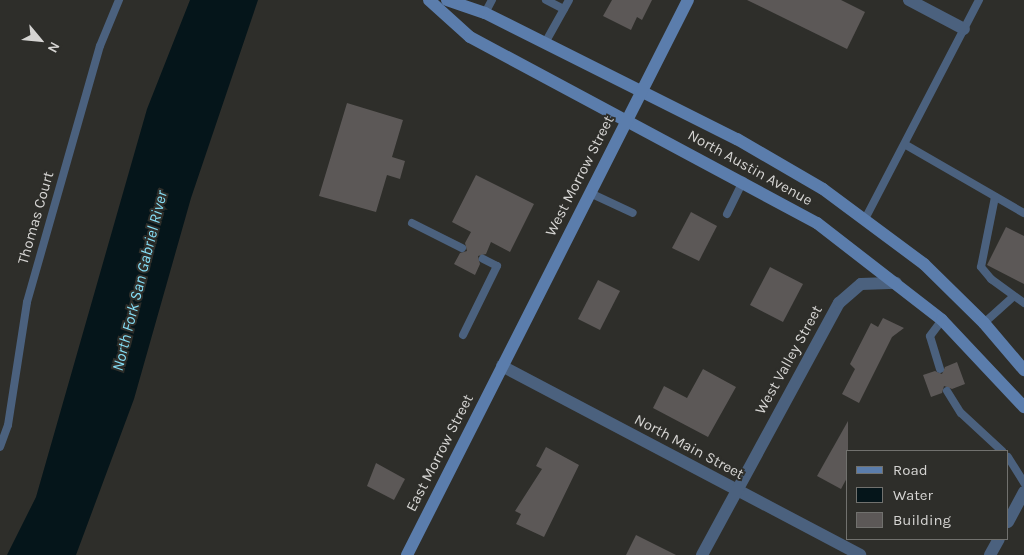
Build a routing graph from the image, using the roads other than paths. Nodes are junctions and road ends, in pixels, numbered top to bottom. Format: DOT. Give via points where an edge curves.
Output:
graph roads {
  1 [pos="118,0"];
  2 [pos="429,0"];
  3 [pos="447,0"];
  4 [pos="492,0"];
  5 [pos="546,0"];
  6 [pos="568,0"];
  7 [pos="688,0"];
  8 [pos="909,0"];
  9 [pos="979,0"];
  10 [pos="564,9"];
  11 [pos="486,13"];
  12 [pos="964,29"];
  13 [pos="546,43"];
  14 [pos="641,91"];
  15 [pos="627,120"];
  16 [pos="906,145"];
  17 [pos="743,182"];
  18 [pos="590,193"];
  19 [pos="995,196"];
  20 [pos="1024,213"];
  21 [pos="633,214"];
  22 [pos="727,214"];
  23 [pos="865,219"];
  24 [pos="412,223"];
  25 [pos="462,248"];
  26 [pos="483,259"];
  27 [pos="896,283"];
  28 [pos="1014,296"];
  29 [pos="1024,303"];
  30 [pos="942,320"];
  31 [pos="984,323"];
  32 [pos="462,335"];
  33 [pos="502,366"];
  34 [pos="940,369"];
  35 [pos="1024,370"];
  36 [pos="947,391"];
  37 [pos="1024,407"];
  38 [pos="0,447"];
  39 [pos="1001,450"];
  40 [pos="1009,459"];
  41 [pos="1024,483"];
  42 [pos="737,490"];
  43 [pos="1024,492"];
  44 [pos="1010,518"];
  45 [pos="998,540"];
  46 [pos="407,555"];
  47 [pos="702,555"];
  48 [pos="860,555"];
  49 [pos="990,555"];
  1 -- 38 [label="lane, Thomas Court" via="100,46 27,302 8,425"];
  2 -- 15 [label="main road, North Austin Avenue" via="470,37"];
  3 -- 11 [label="main road, North Austin Avenue"];
  4 -- 11 [label="lane"];
  5 -- 10 [label="lane"];
  6 -- 10 [label="lane"];
  7 -- 14 [label="main road, West Morrow Street"];
  8 -- 12 [label="street"];
  9 -- 12 [label="lane"];
  10 -- 13 [label="lane"];
  11 -- 13 [label="main road, North Austin Avenue"];
  12 -- 16 [label="lane"];
  13 -- 14 [label="main road, North Austin Avenue"];
  14 -- 15 [label="main road, West Morrow Street"];
  14 -- 23 [label="main road, North Austin Avenue" via="823,189"];
  15 -- 17 [label="main road, North Austin Avenue"];
  15 -- 18 [label="main road, West Morrow Street"];
  16 -- 19 [label="lane"];
  16 -- 23 [label="lane"];
  17 -- 22 [label="lane"];
  17 -- 27 [label="main road, North Austin Avenue" via="817,223"];
  18 -- 21 [label="lane"];
  18 -- 33 [label="main road, West Morrow Street"];
  19 -- 20 [label="lane"];
  19 -- 28 [label="lane" via="981,267"];
  23 -- 31 [label="main road, North Austin Avenue" via="924,264"];
  24 -- 25 [label="lane"];
  26 -- 32 [label="lane" via="497,266"];
  27 -- 30 [label="main road, North Austin Avenue"];
  27 -- 42 [label="street, West Valley Street" via="861,284 839,303"];
  28 -- 29 [label="lane"];
  28 -- 31 [label="lane"];
  30 -- 34 [label="lane" via="930,336"];
  30 -- 37 [label="main road, North Austin Avenue"];
  31 -- 35 [label="main road, North Austin Avenue"];
  33 -- 42 [label="street, North Main Street"];
  33 -- 46 [label="main road, East Morrow Street"];
  36 -- 39 [label="lane" via="961,413"];
  40 -- 41 [label="lane"];
  42 -- 47 [label="street, West Valley Street"];
  42 -- 48 [label="street, North Main Street"];
  43 -- 44 [label="street"];
  45 -- 49 [label="street"];
}
